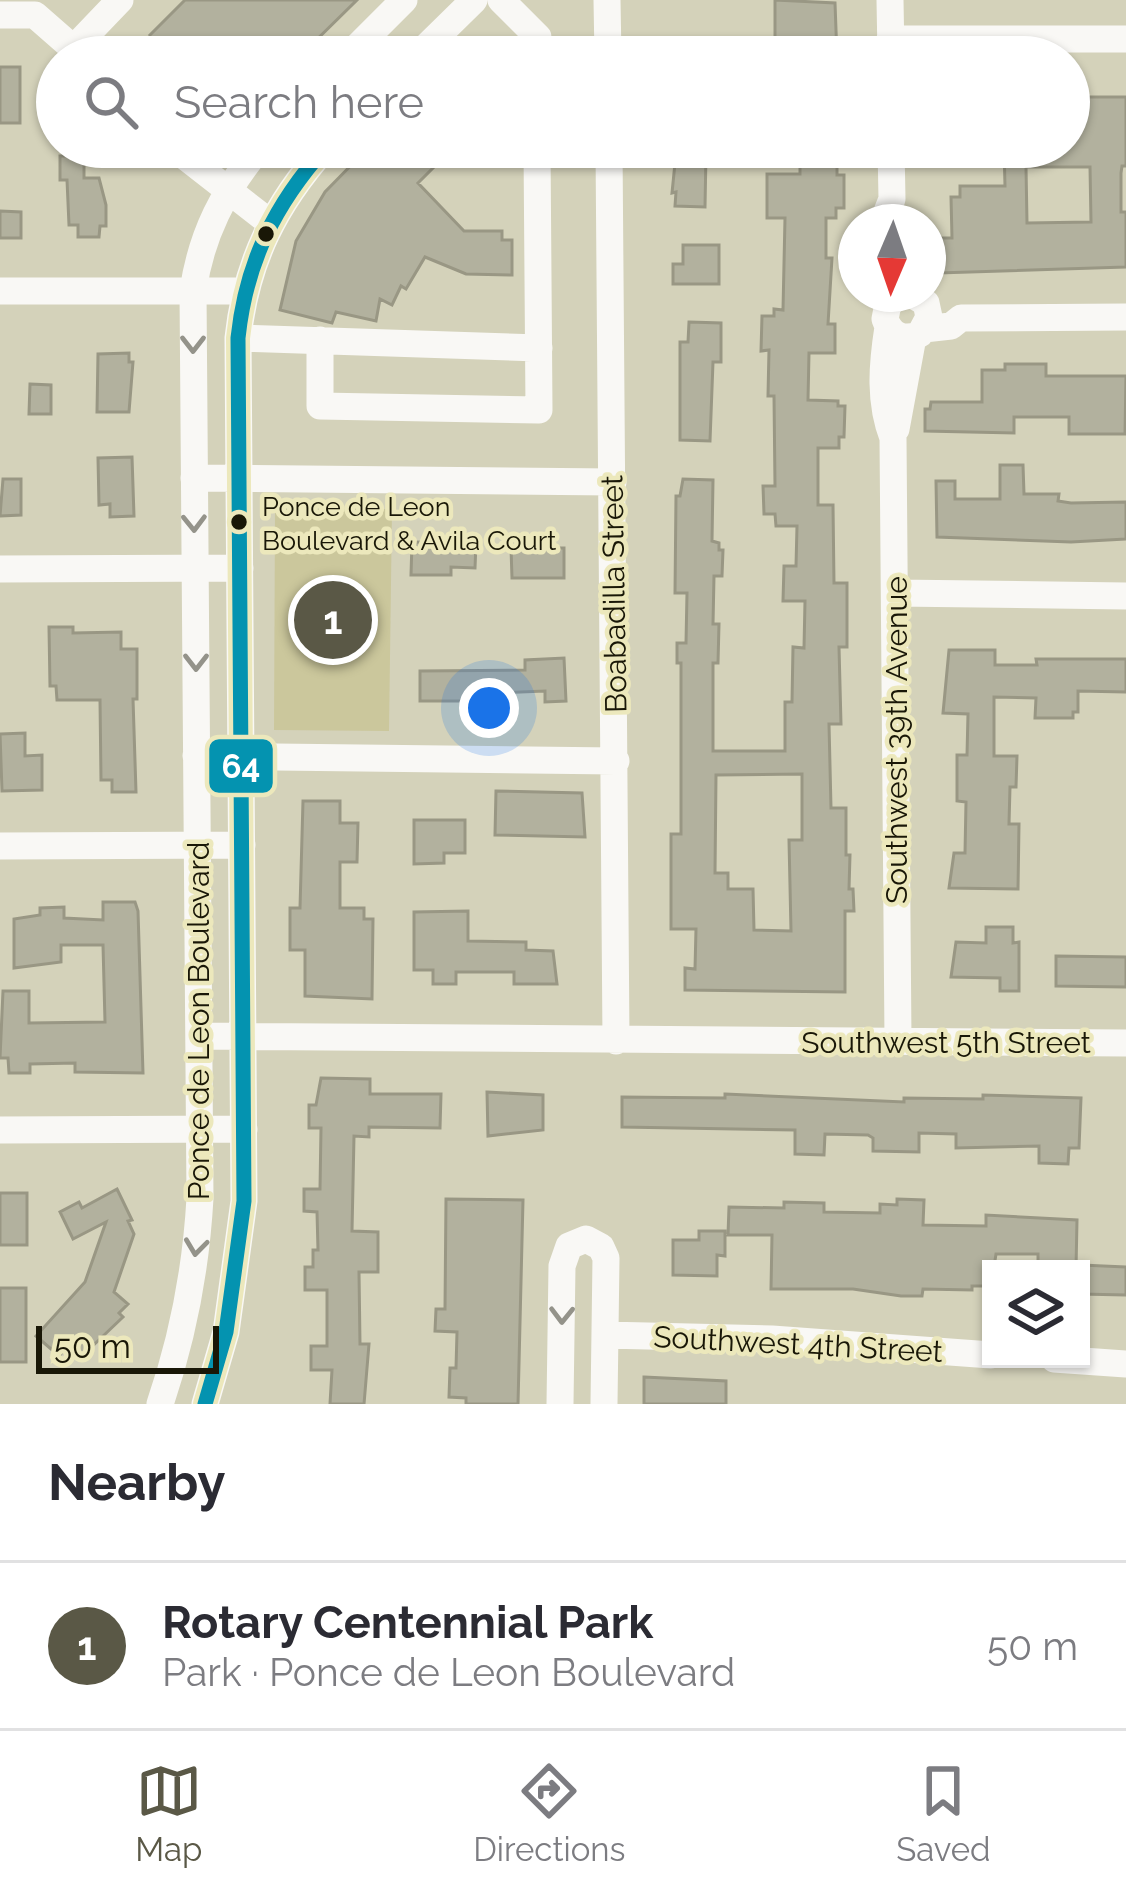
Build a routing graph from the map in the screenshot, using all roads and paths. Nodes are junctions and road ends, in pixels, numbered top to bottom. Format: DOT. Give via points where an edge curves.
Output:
graph roads {
  1 [pos="120,0"];
  2 [pos="404,0"];
  3 [pos="474,0"];
  4 [pos="501,0"];
  5 [pos="607,0"];
  6 [pos="890,0"];
  7 [pos="34,8"];
  8 [pos="0,15"];
  9 [pos="63,36"];
  10 [pos="92,36"];
  11 [pos="368,36"];
  12 [pos="437,36"];
  13 [pos="537,36"];
  14 [pos="608,36"];
  15 [pos="891,36"];
  16 [pos="1126,39"];
  17 [pos="1090,40"];
  18 [pos="198,168"];
  19 [pos="245,168"];
  20 [pos="310,168"];
  21 [pos="537,168"];
  22 [pos="609,168"];
  23 [pos="891,168"];
  24 [pos="227,192"];
  25 [pos="892,204"];
  26 [pos="269,222"];
  27 [pos="0,291"];
  28 [pos="193,291"];
  29 [pos="245,291"];
  30 [pos="946,307"];
  31 [pos="905,312"];
  32 [pos="1126,317"];
  33 [pos="238,338"];
  34 [pos="320,340"];
  35 [pos="538,348"];
  36 [pos="194,478"];
  37 [pos="238,479"];
  38 [pos="613,482"];
  39 [pos="195,568"];
  40 [pos="240,568"];
  41 [pos="0,569"];
  42 [pos="896,593"];
  43 [pos="1126,596"];
  44 [pos="196,756"];
  45 [pos="241,758"];
  46 [pos="616,761"];
  47 [pos="242,845"];
  48 [pos="0,846"];
  49 [pos="198,846"];
  50 [pos="243,1035"];
  51 [pos="200,1036"];
  52 [pos="616,1041"];
  53 [pos="898,1041"];
  54 [pos="1126,1043"];
  55 [pos="0,1130"];
  56 [pos="200,1130"];
  57 [pos="244,1130"];
  58 [pos="605,1335"];
  59 [pos="982,1353"];
  60 [pos="1090,1362"];
  61 [pos="1126,1364"];
  62 [pos="160,1404"];
  63 [pos="205,1404"];
  64 [pos="560,1404"];
  65 [pos="604,1404"];
  1 -- 10 [label="street"];
  2 -- 11 [label="street"];
  3 -- 12 [label="street"];
  4 -- 13 [label="street"];
  5 -- 14 [label="street"];
  6 -- 15 [label="street"];
  7 -- 8 [label="street"];
  7 -- 9 [label="street"];
  16 -- 17 [label="street"];
  18 -- 24 [label="street"];
  19 -- 24 [label="street, Ponce de Leon Boulevard"];
  20 -- 26 [label="street, Ponce de Leon Boulevard"];
  21 -- 35 [label="street"];
  22 -- 38 [label="street, Boabadilla Street"];
  23 -- 25 [label="street"];
  24 -- 26 [label="street"];
  24 -- 28 [label="street, Ponce de Leon Boulevard" via="206,231"];
  26 -- 29 [label="street, Ponce de Leon Boulevard"];
  27 -- 28 [label="street"];
  28 -- 29 [label="street"];
  28 -- 36 [label="street, Ponce de Leon Boulevard, one-way"];
  29 -- 33 [label="street, Ponce de Leon Boulevard"];
  30 -- 32 [label="street" via="961,318"];
  31 -- 42 [label="street, Southwest 39th Avenue" via="893,438"];
  33 -- 34 [label="street"];
  33 -- 37 [label="street, Ponce de Leon Boulevard"];
  34 -- 35 [label="street"];
  34 -- 35 [label="street" via="320,406 539,410"];
  36 -- 37 [label="street"];
  36 -- 39 [label="street, Ponce de Leon Boulevard, one-way"];
  37 -- 38 [label="street"];
  37 -- 40 [label="street, Ponce de Leon Boulevard"];
  38 -- 46 [label="street, Boabadilla Street"];
  39 -- 40 [label="street"];
  39 -- 41 [label="street"];
  39 -- 44 [label="street, Ponce de Leon Boulevard, one-way"];
  40 -- 45 [label="street, Ponce de Leon Boulevard"];
  42 -- 43 [label="street"];
  42 -- 53 [label="street, Southwest 39th Avenue"];
  44 -- 45 [label="street"];
  44 -- 49 [label="street, Ponce de Leon Boulevard"];
  45 -- 46 [label="street"];
  45 -- 47 [label="street, Ponce de Leon Boulevard"];
  46 -- 52 [label="street, Boabadilla Street"];
  47 -- 49 [label="street"];
  47 -- 50 [label="street, Ponce de Leon Boulevard"];
  48 -- 49 [label="street"];
  49 -- 51 [label="street, Ponce de Leon Boulevard"];
  50 -- 51 [label="street"];
  50 -- 52 [label="street"];
  50 -- 57 [label="street, Ponce de Leon Boulevard"];
  51 -- 56 [label="street, Ponce de Leon Boulevard"];
  52 -- 53 [label="street, Southwest 5th Street"];
  53 -- 54 [label="street, Southwest 5th Street"];
  55 -- 56 [label="street"];
  56 -- 57 [label="street"];
  56 -- 62 [label="street, Ponce de Leon Boulevard, one-way" via="197,1240"];
  57 -- 63 [label="street, Ponce de Leon Boulevard" via="241,1244"];
  58 -- 59 [label="street, Southwest 4th Street"];
  58 -- 64 [label="street, one-way" via="606,1258 594,1241 576,1240 562,1266"];
  58 -- 65 [label="street"];
  60 -- 61 [label="street"];
}
